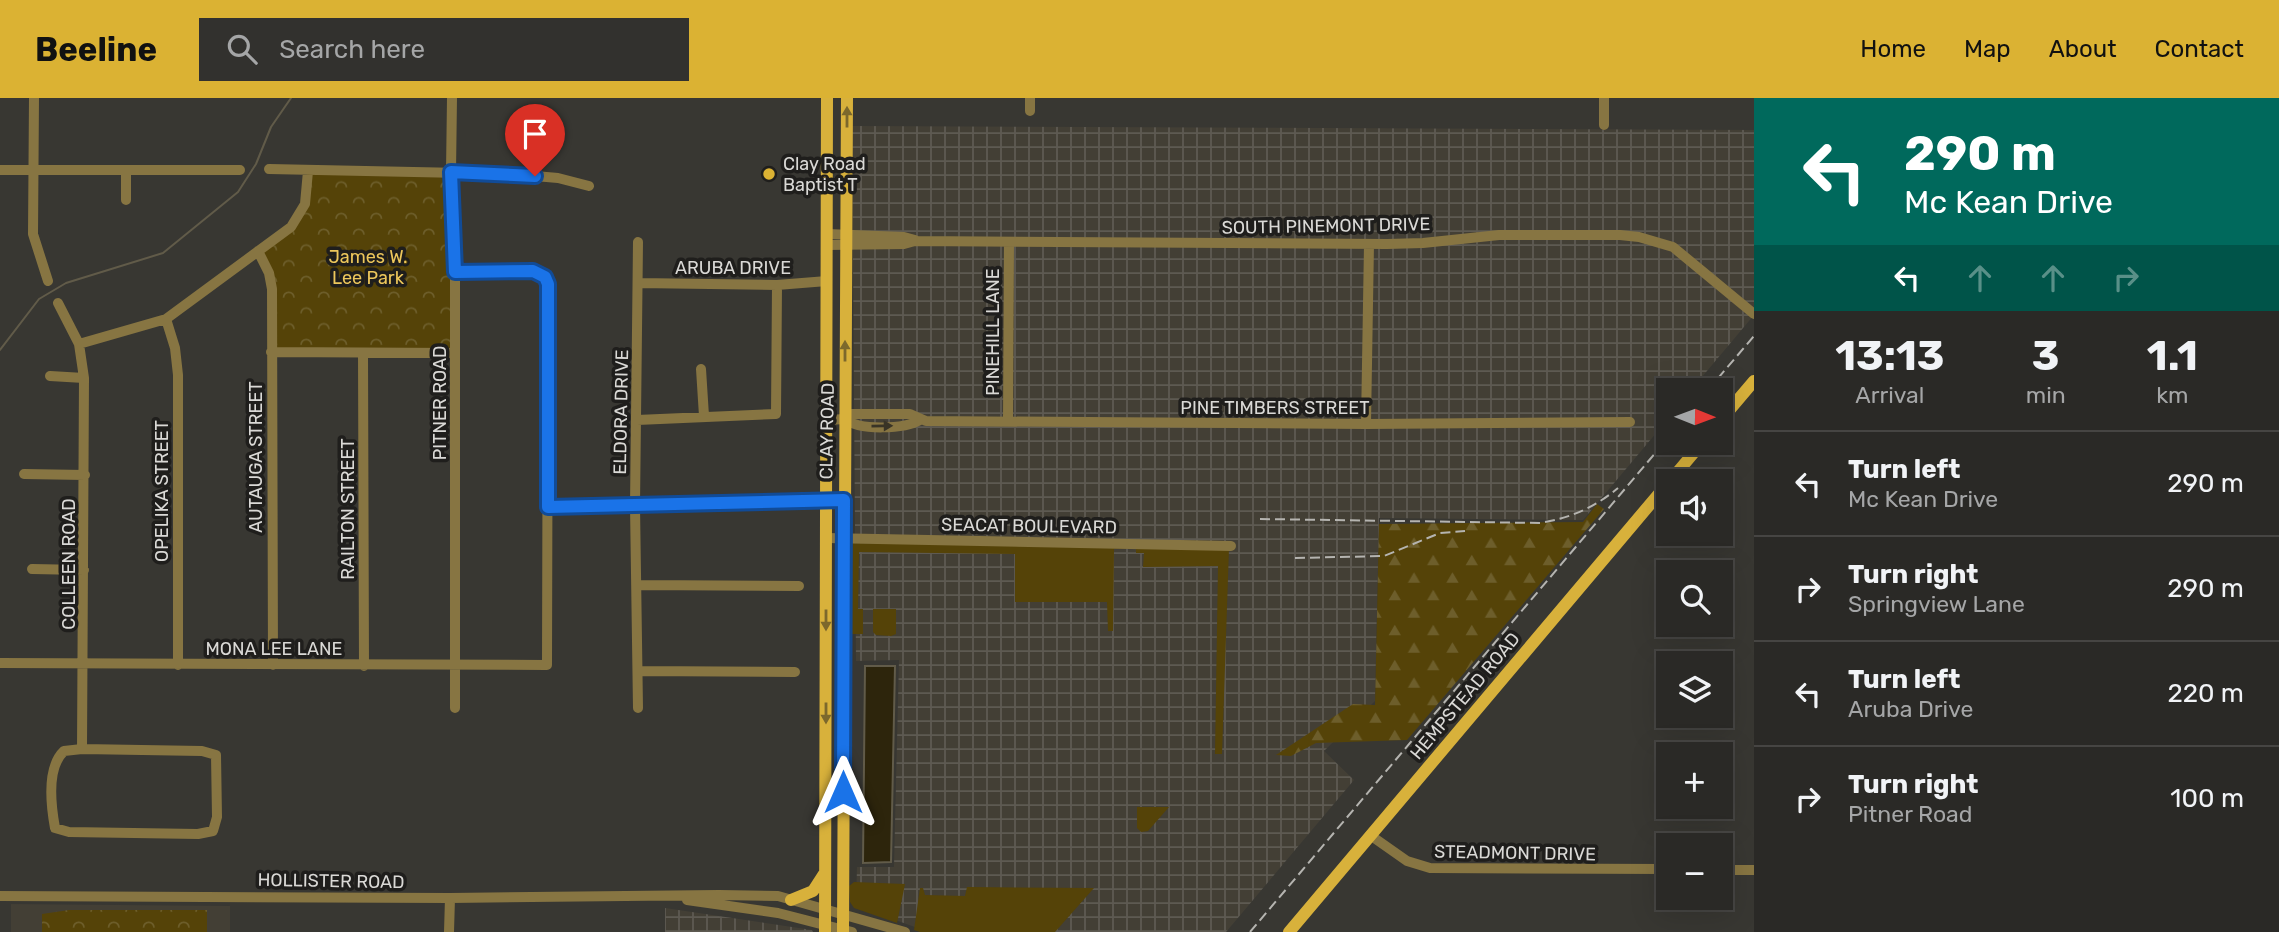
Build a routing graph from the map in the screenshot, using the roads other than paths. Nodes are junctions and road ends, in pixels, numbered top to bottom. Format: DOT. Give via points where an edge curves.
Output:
graph roads {
  1 [pos="34,98"];
  2 [pos="452,98"];
  3 [pos="827,98"];
  4 [pos="847,98"];
  5 [pos="1030,98"];
  6 [pos="1604,98"];
  7 [pos="1030,111"];
  8 [pos="1604,125"];
  9 [pos="269,169"];
  10 [pos="0,170"];
  11 [pos="240,170"];
  12 [pos="34,171"];
  13 [pos="126,171"];
  14 [pos="308,171"];
  15 [pos="451,172"];
  16 [pos="589,186"];
  17 [pos="126,200"];
  18 [pos="827,240"];
  19 [pos="846,240"];
  20 [pos="638,242"];
  21 [pos="1009,242"];
  22 [pos="1369,244"];
  23 [pos="258,251"];
  24 [pos="455,272"];
  25 [pos="48,281"];
  26 [pos="827,281"];
  27 [pos="638,283"];
  28 [pos="777,285"];
  29 [pos="58,303"];
  30 [pos="1754,314"];
  31 [pos="166,319"];
  32 [pos="79,344"];
  33 [pos="271,352"];
  34 [pos="363,353"];
  35 [pos="455,353"];
  36 [pos="701,369"];
  37 [pos="50,376"];
  38 [pos="84,379"];
  39 [pos="1754,381"];
  40 [pos="1733,406"];
  41 [pos="704,416"];
  42 [pos="845,419"];
  43 [pos="637,420"];
  44 [pos="828,420"];
  45 [pos="1008,421"];
  46 [pos="1630,422"];
  47 [pos="1366,424"];
  48 [pos="1692,455"];
  49 [pos="1680,469"];
  50 [pos="24,474"];
  51 [pos="85,475"];
  52 [pos="1656,497"];
  53 [pos="827,500"];
  54 [pos="844,500"];
  55 [pos="635,506"];
  56 [pos="548,507"];
  57 [pos="826,538"];
  58 [pos="843,538"];
  59 [pos="1231,546"];
  60 [pos="32,569"];
  61 [pos="84,570"];
  62 [pos="637,585"];
  63 [pos="799,586"];
  64 [pos="826,645"];
  65 [pos="843,645"];
  66 [pos="0,663"];
  67 [pos="84,663"];
  68 [pos="178,665"];
  69 [pos="272,665"];
  70 [pos="456,665"];
  71 [pos="364,666"];
  72 [pos="638,671"];
  73 [pos="795,672"];
  74 [pos="455,708"];
  75 [pos="638,708"];
  76 [pos="82,750"];
  77 [pos="843,792"];
  78 [pos="826,793"];
  79 [pos="1370,835"];
  80 [pos="1656,869"];
  81 [pos="826,870"];
  82 [pos="1733,870"];
  83 [pos="1754,870"];
  84 [pos="748,895"];
  85 [pos="0,896"];
  86 [pos="662,897"];
  87 [pos="450,898"];
  88 [pos="792,900"];
  89 [pos="826,909"];
  90 [pos="747,910"];
  91 [pos="843,914"];
  92 [pos="825,928"];
  93 [pos="846,931"];
  94 [pos="449,932"];
  95 [pos="905,932"];
  96 [pos="1289,932"];
  1 -- 12 [label="street"];
  2 -- 15 [label="street, PITNER ROAD"];
  3 -- 18 [label="main road, CLAY ROAD"];
  19 -- 4 [label="main road, CLAY ROAD, one-way"];
  5 -- 7 [label="street"];
  6 -- 8 [label="street"];
  9 -- 14 [label="street"];
  10 -- 12 [label="street"];
  11 -- 13 [label="street"];
  12 -- 13 [label="street"];
  12 -- 25 [label="street" via="33,234"];
  13 -- 17 [label="street"];
  14 -- 15 [label="street"];
  14 -- 23 [label="street" via="301,212 291,227"];
  15 -- 16 [label="street" via="558,178"];
  15 -- 24 [label="street, PITNER ROAD"];
  18 -- 19 [label="street, SOUTH PINEMONT DRIVE"];
  18 -- 26 [label="main road, CLAY ROAD"];
  19 -- 21 [label="street, SOUTH PINEMONT DRIVE"];
  42 -- 19 [label="main road, CLAY ROAD, one-way"];
  20 -- 27 [label="street, ELDORA DRIVE"];
  21 -- 22 [label="street, SOUTH PINEMONT DRIVE"];
  21 -- 45 [label="street, PINEHILL LANE"];
  22 -- 30 [label="street, SOUTH PINEMONT DRIVE" via="1499,235 1639,237 1673,247"];
  22 -- 47 [label="street"];
  23 -- 31 [label="street"];
  23 -- 33 [label="street, AUTAUGA STREET" via="272,289"];
  24 -- 35 [label="street, PITNER ROAD"];
  24 -- 56 [label="street" via="533,271 548,284"];
  26 -- 28 [label="street, ARUBA DRIVE"];
  26 -- 44 [label="main road, CLAY ROAD"];
  27 -- 28 [label="street, ARUBA DRIVE"];
  27 -- 43 [label="street, ELDORA DRIVE"];
  28 -- 41 [label="street" via="776,414"];
  29 -- 32 [label="street, COLLEEN ROAD"];
  31 -- 32 [label="street"];
  31 -- 68 [label="street, OPELIKA STREET" via="178,376"];
  32 -- 38 [label="street, COLLEEN ROAD"];
  33 -- 34 [label="street"];
  33 -- 69 [label="street, AUTAUGA STREET"];
  34 -- 35 [label="street"];
  34 -- 71 [label="street, RAILTON STREET"];
  35 -- 70 [label="street, PITNER ROAD"];
  36 -- 41 [label="street"];
  37 -- 38 [label="street"];
  38 -- 51 [label="street, COLLEEN ROAD"];
  39 -- 40 [label="main road"];
  41 -- 43 [label="street"];
  42 -- 44 [label="street, PINE TIMBERS STREET"];
  42 -- 45 [label="street, PINE TIMBERS STREET" via="852,425 876,426 910,426 920,420"];
  42 -- 54 [label="main road, CLAY ROAD"];
  43 -- 55 [label="street, ELDORA DRIVE"];
  44 -- 53 [label="main road, CLAY ROAD"];
  45 -- 47 [label="street, PINE TIMBERS STREET"];
  46 -- 47 [label="street, PINE TIMBERS STREET"];
  48 -- 49 [label="main road, HEMPSTEAD ROAD"];
  50 -- 51 [label="street"];
  51 -- 61 [label="street, COLLEEN ROAD"];
  52 -- 79 [label="main road, HEMPSTEAD ROAD"];
  53 -- 54 [label="street"];
  53 -- 55 [label="street"];
  53 -- 57 [label="main road, CLAY ROAD"];
  54 -- 58 [label="main road, CLAY ROAD"];
  55 -- 56 [label="street"];
  55 -- 62 [label="street, ELDORA DRIVE"];
  56 -- 70 [label="street, MONA LEE LANE" via="547,665"];
  57 -- 58 [label="street, SEACAT BOULEVARD"];
  57 -- 64 [label="main road, CLAY ROAD, one-way"];
  58 -- 59 [label="street, SEACAT BOULEVARD"];
  58 -- 65 [label="main road, CLAY ROAD"];
  60 -- 61 [label="street"];
  61 -- 67 [label="street, COLLEEN ROAD"];
  62 -- 63 [label="street"];
  62 -- 72 [label="street, ELDORA DRIVE"];
  64 -- 65 [label="main road"];
  64 -- 78 [label="main road, CLAY ROAD, one-way"];
  65 -- 77 [label="main road, CLAY ROAD"];
  66 -- 67 [label="street, MONA LEE LANE"];
  67 -- 68 [label="street, MONA LEE LANE"];
  67 -- 76 [label="street, COLLEEN ROAD"];
  68 -- 69 [label="street, MONA LEE LANE"];
  69 -- 71 [label="street, MONA LEE LANE"];
  70 -- 71 [label="street, MONA LEE LANE"];
  70 -- 74 [label="street, PITNER ROAD"];
  72 -- 73 [label="street"];
  72 -- 75 [label="street, ELDORA DRIVE"];
  76 -- 76 [label="street" via="64,751 54,765 55,828 69,832 214,831 216,755"];
  77 -- 78 [label="main road"];
  77 -- 91 [label="main road, CLAY ROAD"];
  78 -- 81 [label="main road, CLAY ROAD"];
  79 -- 80 [label="street, STEADMONT DRIVE" via="1406,861 1430,868"];
  79 -- 96 [label="main road, HEMPSTEAD ROAD"];
  81 -- 88 [label="main road" via="813,891"];
  81 -- 89 [label="main road, CLAY ROAD"];
  82 -- 83 [label="street"];
  84 -- 86 [label="street, HOLLISTER ROAD"];
  84 -- 88 [label="street, HOLLISTER ROAD"];
  84 -- 90 [label="street"];
  85 -- 87 [label="street, HOLLISTER ROAD"];
  86 -- 87 [label="street, HOLLISTER ROAD"];
  86 -- 90 [label="street, HOLLISTER ROAD"];
  87 -- 94 [label="street"];
  88 -- 89 [label="street, HOLLISTER ROAD"];
  89 -- 91 [label="street, HOLLISTER ROAD"];
  89 -- 92 [label="main road, CLAY ROAD"];
  90 -- 92 [label="street, HOLLISTER ROAD" via="778,913"];
  91 -- 93 [label="main road, CLAY ROAD"];
  91 -- 95 [label="street, HOLLISTER ROAD"];
  92 -- 93 [label="street, HOLLISTER ROAD"];
}
